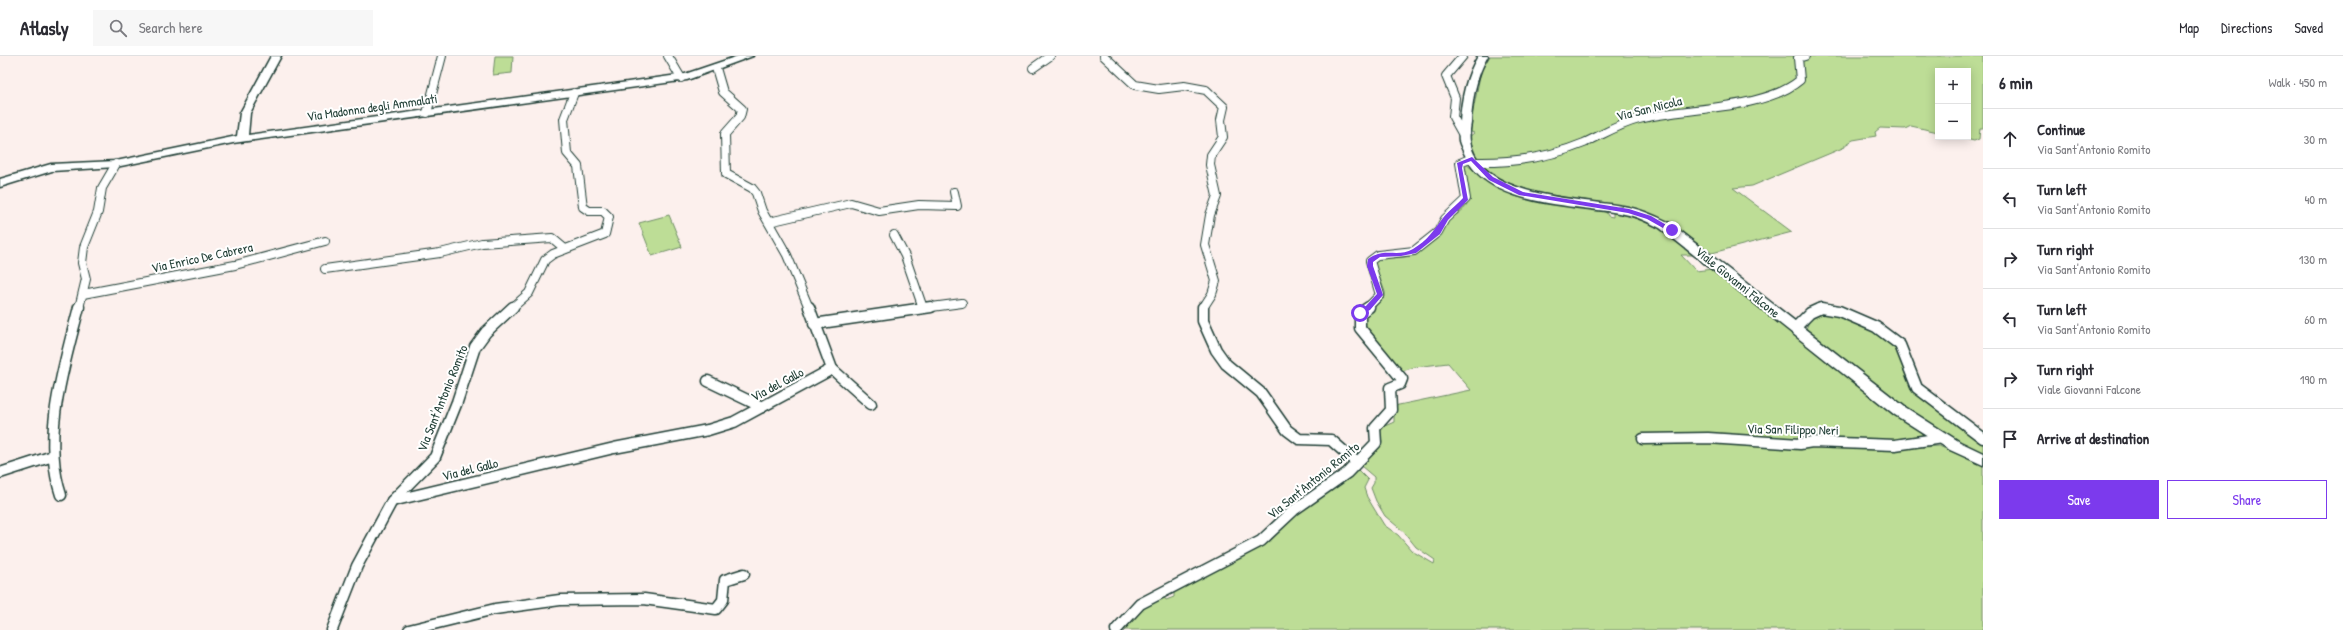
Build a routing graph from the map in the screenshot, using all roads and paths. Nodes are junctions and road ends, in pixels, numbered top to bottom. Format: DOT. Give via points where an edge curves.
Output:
graph roads {
  1 [pos="276,56"];
  2 [pos="442,56"];
  3 [pos="668,56"];
  4 [pos="748,56"];
  5 [pos="1050,56"];
  6 [pos="1104,56"];
  7 [pos="1463,56"];
  8 [pos="1483,56"];
  9 [pos="1805,56"];
  10 [pos="716,68"];
  11 [pos="1033,68"];
  12 [pos="681,78"];
  13 [pos="574,93"];
  14 [pos="427,113"];
  15 [pos="1463,135"];
  16 [pos="242,138"];
  17 [pos="1473,160"];
  18 [pos="116,164"];
  19 [pos="0,183"];
  20 [pos="954,192"];
  21 [pos="769,222"];
  22 [pos="894,235"];
  23 [pos="325,241"];
  24 [pos="565,249"];
  25 [pos="325,269"];
  26 [pos="83,294"];
  27 [pos="962,303"];
  28 [pos="923,308"];
  29 [pos="814,324"];
  30 [pos="1795,328"];
  31 [pos="832,369"];
  32 [pos="708,381"];
  33 [pos="871,404"];
  34 [pos="762,408"];
  35 [pos="1942,438"];
  36 [pos="1983,438"];
  37 [pos="1643,439"];
  38 [pos="53,456"];
  39 [pos="1983,459"];
  40 [pos="1356,462"];
  41 [pos="0,473"];
  42 [pos="60,495"];
  43 [pos="392,501"];
  44 [pos="744,574"];
  45 [pos="332,630"];
  46 [pos="409,630"];
  47 [pos="1116,630"];
  1 -- 16 [label="street" via="245,113"];
  2 -- 14 [label="street"];
  3 -- 12 [label="street"];
  4 -- 10 [label="street, Via Madonna degli Ammalati"];
  5 -- 11 [label="street"];
  6 -- 40 [label="street" via="1135,85 1151,88 1184,86 1206,90 1224,107 1221,120 1223,137 1211,155 1210,165 1217,196 1210,215 1205,245 1216,281 1212,294 1203,308 1203,321 1216,350 1226,364 1254,385 1287,430 1299,439 1331,440"];
  7 -- 15 [label="street" via="1446,76 1455,98 1451,112 1453,119"];
  8 -- 15 [label="street" via="1474,71"];
  9 -- 17 [label="street, Via San Nicola" via="1798,58 1800,80 1795,87 1763,98 1625,123 1579,145 1546,157 1517,163"];
  10 -- 12 [label="street, Via Madonna degli Ammalati"];
  10 -- 21 [label="street" via="719,84 727,98 742,109 740,117 725,134 726,174 752,188"];
  12 -- 13 [label="street, Via Madonna degli Ammalati"];
  13 -- 14 [label="street, Via Madonna degli Ammalati"];
  13 -- 24 [label="street, Via Sant'Antonio Romito" via="564,119 567,153 578,166 583,207 589,211 603,211 609,217 605,234"];
  14 -- 16 [label="street, Via Madonna degli Ammalati"];
  15 -- 17 [label="street"];
  16 -- 18 [label="street, Via Madonna degli Ammalati"];
  17 -- 30 [label="street, Viale Giovanni Falcone" via="1498,183 1522,194 1614,208 1657,221"];
  17 -- 40 [label="street, Via Sant'Antonio Romito" via="1460,163 1466,199 1445,219 1438,232 1414,251 1378,254 1370,261 1380,295 1360,313 1360,328 1402,379 1400,384 1390,388 1391,410 1375,428 1376,443"];
  18 -- 19 [label="street, Via Madonna degli Ammalati" via="51,168"];
  18 -- 26 [label="street" via="102,187 97,214 87,235 81,270 86,279"];
  20 -- 21 [label="street" via="957,206 919,205 879,211 852,203"];
  21 -- 29 [label="street" via="787,255"];
  22 -- 28 [label="street" via="905,256"];
  23 -- 26 [label="street, Via Enrico De Cabrera" via="235,265"];
  24 -- 25 [label="street" via="552,238 482,243 440,253"];
  24 -- 43 [label="street, Via Sant'Antonio Romito" via="545,260 529,293 486,332 475,347 435,457"];
  26 -- 38 [label="street" via="59,394 53,430"];
  27 -- 28 [label="street"];
  28 -- 29 [label="street"];
  29 -- 31 [label="street"];
  30 -- 35 [label="street, Viale Giovanni Falcone" via="1900,411"];
  30 -- 36 [label="street" via="1805,316 1816,310 1829,308 1890,336 1903,350 1917,388"];
  31 -- 33 [label="street"];
  31 -- 34 [label="street, Via del Gallo"];
  32 -- 34 [label="street"];
  34 -- 43 [label="street, Via del Gallo" via="734,422 708,430 614,448"];
  35 -- 37 [label="street, Via San Filippo Neri" via="1928,443 1887,446 1708,438"];
  35 -- 39 [label="street, Viale Giovanni Falcone"];
  38 -- 41 [label="street"];
  38 -- 42 [label="street" via="56,488"];
  40 -- 47 [label="street, Via Sant'Antonio Romito" via="1347,473 1294,510 1261,541 1140,604"];
  43 -- 45 [label="street, Via Sant'Antonio Romito" via="356,566"];
  44 -- 46 [label="street" via="725,580 722,605 716,609 644,599 560,600 495,609"];
}
